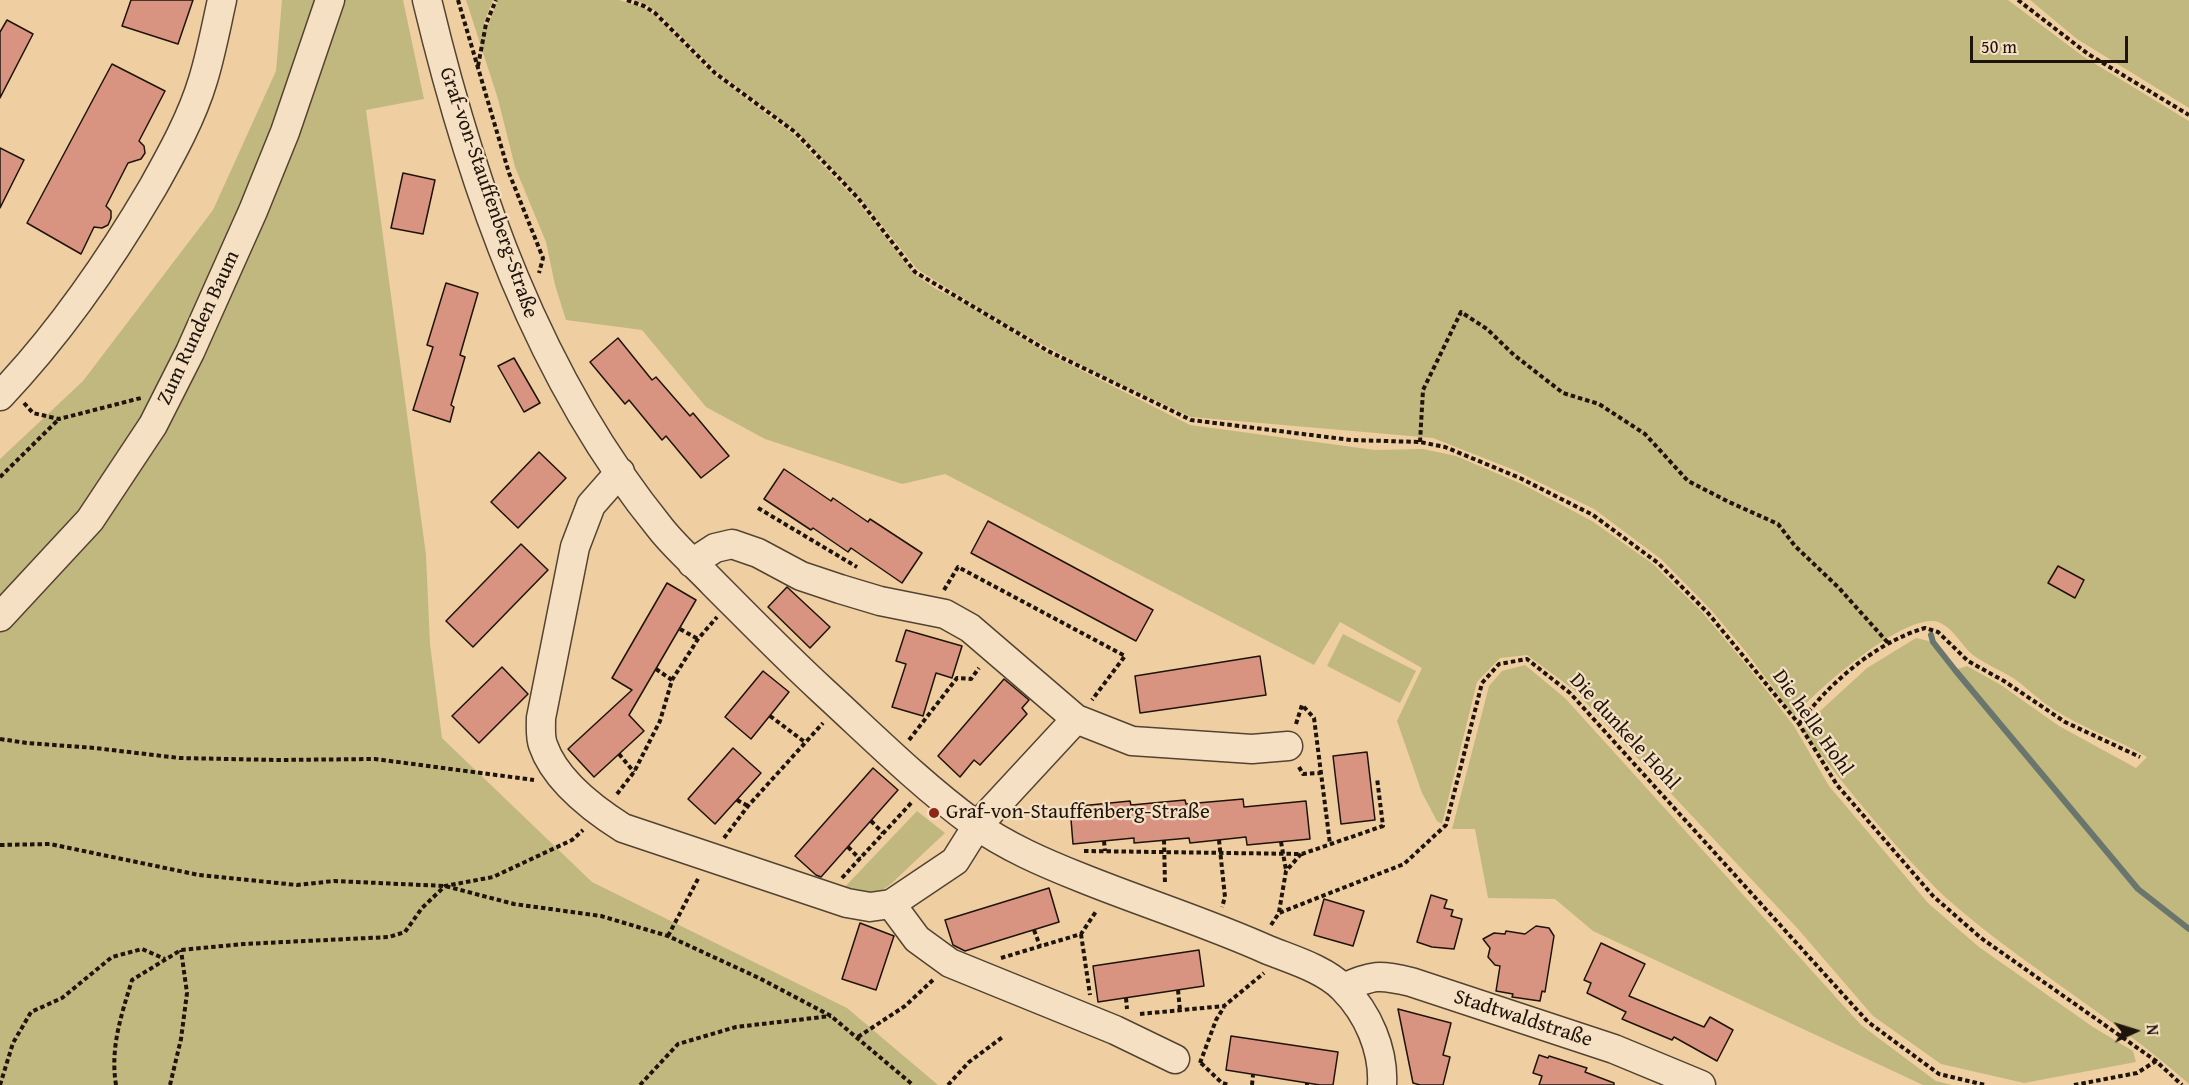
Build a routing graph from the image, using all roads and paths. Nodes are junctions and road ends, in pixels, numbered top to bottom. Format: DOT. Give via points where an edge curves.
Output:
graph roads {
  1 [pos="222,0"];
  2 [pos="330,0"];
  3 [pos="427,0"];
  4 [pos="458,0"];
  5 [pos="496,0"];
  6 [pos="627,0"];
  7 [pos="2018,0"];
  8 [pos="478,66"];
  9 [pos="2189,115"];
  10 [pos="528,311"];
  11 [pos="170,391"];
  12 [pos="0,396"];
  13 [pos="33,413"];
  14 [pos="59,419"];
  15 [pos="1420,442"];
  16 [pos="620,472"];
  17 [pos="0,477"];
  18 [pos="758,508"];
  19 [pos="692,563"];
  20 [pos="861,570"];
  21 [pos="939,599"];
  22 [pos="0,616"];
  23 [pos="717,617"];
  24 [pos="680,629"];
  25 [pos="698,639"];
  26 [pos="1889,644"];
  27 [pos="994,649"];
  28 [pos="656,669"];
  29 [pos="672,680"];
  30 [pos="1083,710"];
  31 [pos="770,716"];
  32 [pos="824,722"];
  33 [pos="1799,724"];
  34 [pos="0,739"];
  35 [pos="806,743"];
  36 [pos="1288,746"];
  37 [pos="619,754"];
  38 [pos="896,757"];
  39 [pos="2140,757"];
  40 [pos="634,772"];
  41 [pos="1321,773"];
  42 [pos="1377,778"];
  43 [pos="567,784"];
  44 [pos="927,786"];
  45 [pos="736,800"];
  46 [pos="748,806"];
  47 [pos="601,814"];
  48 [pos="871,820"];
  49 [pos="977,826"];
  50 [pos="883,833"];
  51 [pos="1164,840"];
  52 [pos="1219,840"];
  53 [pos="1104,841"];
  54 [pos="1281,842"];
  55 [pos="1330,844"];
  56 [pos="0,845"];
  57 [pos="848,847"];
  58 [pos="1105,851"];
  59 [pos="1165,852"];
  60 [pos="1221,853"];
  61 [pos="1283,853"];
  62 [pos="1302,854"];
  63 [pos="709,858"];
  64 [pos="860,859"];
  65 [pos="1065,871"];
  66 [pos="1286,871"];
  67 [pos="445,886"];
  68 [pos="1111,890"];
  69 [pos="825,896"];
  70 [pos="891,903"];
  71 [pos="1159,909"];
  72 [pos="1279,913"];
  73 [pos="1217,929"];
  74 [pos="1034,930"];
  75 [pos="1081,934"];
  76 [pos="668,936"];
  77 [pos="1258,945"];
  78 [pos="1040,946"];
  79 [pos="181,950"];
  80 [pos="1284,957"];
  81 [pos="166,959"];
  82 [pos="956,966"];
  83 [pos="1343,988"];
  84 [pos="1178,990"];
  85 [pos="1224,1006"];
  86 [pos="1180,1010"];
  87 [pos="1138,1014"];
  88 [pos="831,1016"];
  89 [pos="1094,1022"];
  90 [pos="1004,1036"];
  91 [pos="858,1037"];
  92 [pos="1188,1061"];
  93 [pos="2156,1061"];
  94 [pos="1254,1075"];
  95 [pos="0,1085"];
  96 [pos="116,1085"];
  97 [pos="171,1085"];
  98 [pos="640,1085"];
  99 [pos="913,1085"];
  100 [pos="948,1085"];
  101 [pos="1229,1085"];
  102 [pos="1252,1085"];
  103 [pos="1382,1085"];
  104 [pos="1701,1085"];
  105 [pos="1985,1085"];
  106 [pos="2074,1085"];
  107 [pos="2182,1085"];
  1 -- 12 [label="street" via="203,82 173,150 123,238 85,293"];
  2 -- 11 [label="street, Zum Runden Baum" via="285,132"];
  3 -- 10 [label="street, Graf-von-Stauffenberg-Straße" via="447,86"];
  4 -- 8 [label="path"];
  5 -- 8 [label="path" via="486,24"];
  6 -- 15 [label="path, Die helle Hohl" via="655,13 715,73 795,132 858,198 915,272 1048,351 1191,420 1376,442"];
  7 -- 9 [label="path" via="2088,54"];
  8 -- 10 [label="path" via="509,173 543,258"];
  10 -- 16 [label="street, Graf-von-Stauffenberg-Straße" via="574,402"];
  11 -- 14 [label="path"];
  11 -- 22 [label="street, Zum Runden Baum" via="90,520"];
  13 -- 14 [label="path"];
  14 -- 17 [label="path"];
  15 -- 26 [label="path" via="1423,390 1461,312 1563,393 1599,404 1645,434 1688,481 1778,524"];
  15 -- 33 [label="path, Die helle Hohl" via="1462,453 1520,478 1593,515 1640,549 1708,613"];
  16 -- 19 [label="street, Graf-von-Stauffenberg-Straße" via="661,529"];
  16 -- 43 [label="street" via="591,505 575,547 540,717 543,746"];
  18 -- 20 [label="path"];
  19 -- 27 [label="street" via="715,548 732,544 801,576 880,601 945,614 970,628"];
  19 -- 38 [label="street, Graf-von-Stauffenberg-Straße" via="774,646"];
  21 -- 30 [label="path" via="957,567 1125,656"];
  23 -- 25 [label="path"];
  24 -- 25 [label="path"];
  25 -- 29 [label="path"];
  26 -- 33 [label="path" via="1837,680"];
  26 -- 39 [label="path" via="1925,628 1938,632 1968,661 2065,722"];
  27 -- 30 [label="street"];
  27 -- 38 [label="path" via="971,679 957,678"];
  28 -- 29 [label="path"];
  29 -- 40 [label="path" via="660,721"];
  30 -- 36 [label="street" via="1132,741 1252,749"];
  30 -- 49 [label="street"];
  31 -- 35 [label="path"];
  32 -- 35 [label="path"];
  33 -- 93 [label="path, Die helle Hohl" via="1837,785 1933,896 1982,938"];
  34 -- 43 [label="path" via="179,758 375,759"];
  35 -- 46 [label="path"];
  36 -- 41 [label="path" via="1303,774"];
  36 -- 41 [label="path" via="1302,705 1314,718"];
  37 -- 40 [label="path"];
  38 -- 44 [label="street, Graf-von-Stauffenberg-Straße"];
  40 -- 47 [label="path"];
  41 -- 55 [label="path"];
  42 -- 55 [label="path" via="1383,826"];
  43 -- 47 [label="street"];
  44 -- 49 [label="street, Graf-von-Stauffenberg-Straße"];
  44 -- 50 [label="path"];
  45 -- 46 [label="path"];
  46 -- 63 [label="path"];
  47 -- 63 [label="street" via="623,828"];
  47 -- 67 [label="path" via="572,840 493,877"];
  48 -- 50 [label="path"];
  49 -- 65 [label="street, Graf-von-Stauffenberg-Straße" via="1022,853"];
  49 -- 70 [label="street" via="955,861"];
  50 -- 64 [label="path"];
  51 -- 59 [label="path"];
  52 -- 60 [label="path"];
  53 -- 58 [label="path"];
  54 -- 61 [label="path"];
  55 -- 62 [label="path"];
  56 -- 67 [label="path" via="50,844 199,875 297,885 334,881"];
  57 -- 64 [label="path"];
  58 -- 59 [label="path"];
  58 -- 65 [label="path" via="1076,851"];
  59 -- 60 [label="path"];
  59 -- 71 [label="path" via="1164,896"];
  60 -- 61 [label="path"];
  60 -- 73 [label="path" via="1225,897"];
  61 -- 62 [label="path"];
  61 -- 66 [label="path"];
  62 -- 66 [label="path"];
  63 -- 69 [label="street"];
  63 -- 76 [label="path"];
  64 -- 69 [label="path"];
  65 -- 68 [label="street, Graf-von-Stauffenberg-Straße"];
  66 -- 72 [label="path"];
  67 -- 76 [label="path" via="514,904 601,916"];
  67 -- 79 [label="path" via="405,932 389,938"];
  68 -- 71 [label="street, Graf-von-Stauffenberg-Straße"];
  68 -- 75 [label="path"];
  69 -- 70 [label="street" via="870,907"];
  70 -- 82 [label="street" via="917,939"];
  71 -- 73 [label="street, Graf-von-Stauffenberg-Straße"];
  72 -- 77 [label="path"];
  72 -- 105 [label="path, Die dunkele Hohl" via="1404,864 1446,825 1482,683 1499,664 1527,659 1570,693 1868,1022 1939,1074"];
  73 -- 77 [label="street, Graf-von-Stauffenberg-Straße"];
  74 -- 78 [label="path"];
  75 -- 78 [label="path"];
  75 -- 89 [label="path"];
  76 -- 88 [label="path"];
  77 -- 80 [label="street, Graf-von-Stauffenberg-Straße"];
  78 -- 82 [label="path"];
  79 -- 81 [label="path"];
  79 -- 97 [label="path" via="187,993"];
  80 -- 83 [label="street, Graf-von-Stauffenberg-Straße"];
  80 -- 85 [label="path"];
  81 -- 95 [label="path" via="142,949 112,957 62,998 31,1012 13,1043"];
  81 -- 96 [label="path" via="132,980 117,1030 113,1066"];
  82 -- 89 [label="street"];
  82 -- 91 [label="path"];
  83 -- 103 [label="street, Graf-von-Stauffenberg-Straße" via="1364,1016 1377,1044"];
  83 -- 104 [label="street, Stadtwaldstraße" via="1377,975 1411,982 1614,1049"];
  84 -- 86 [label="path"];
  85 -- 86 [label="path"];
  85 -- 92 [label="path"];
  86 -- 87 [label="path"];
  88 -- 91 [label="path"];
  88 -- 98 [label="path" via="736,1027 678,1044"];
  89 -- 92 [label="street"];
  90 -- 100 [label="path" via="969,1062"];
  91 -- 99 [label="path"];
  92 -- 101 [label="path"];
  93 -- 106 [label="path" via="2137,1073"];
  93 -- 107 [label="path, Die helle Hohl"];
  94 -- 102 [label="path"];
}
